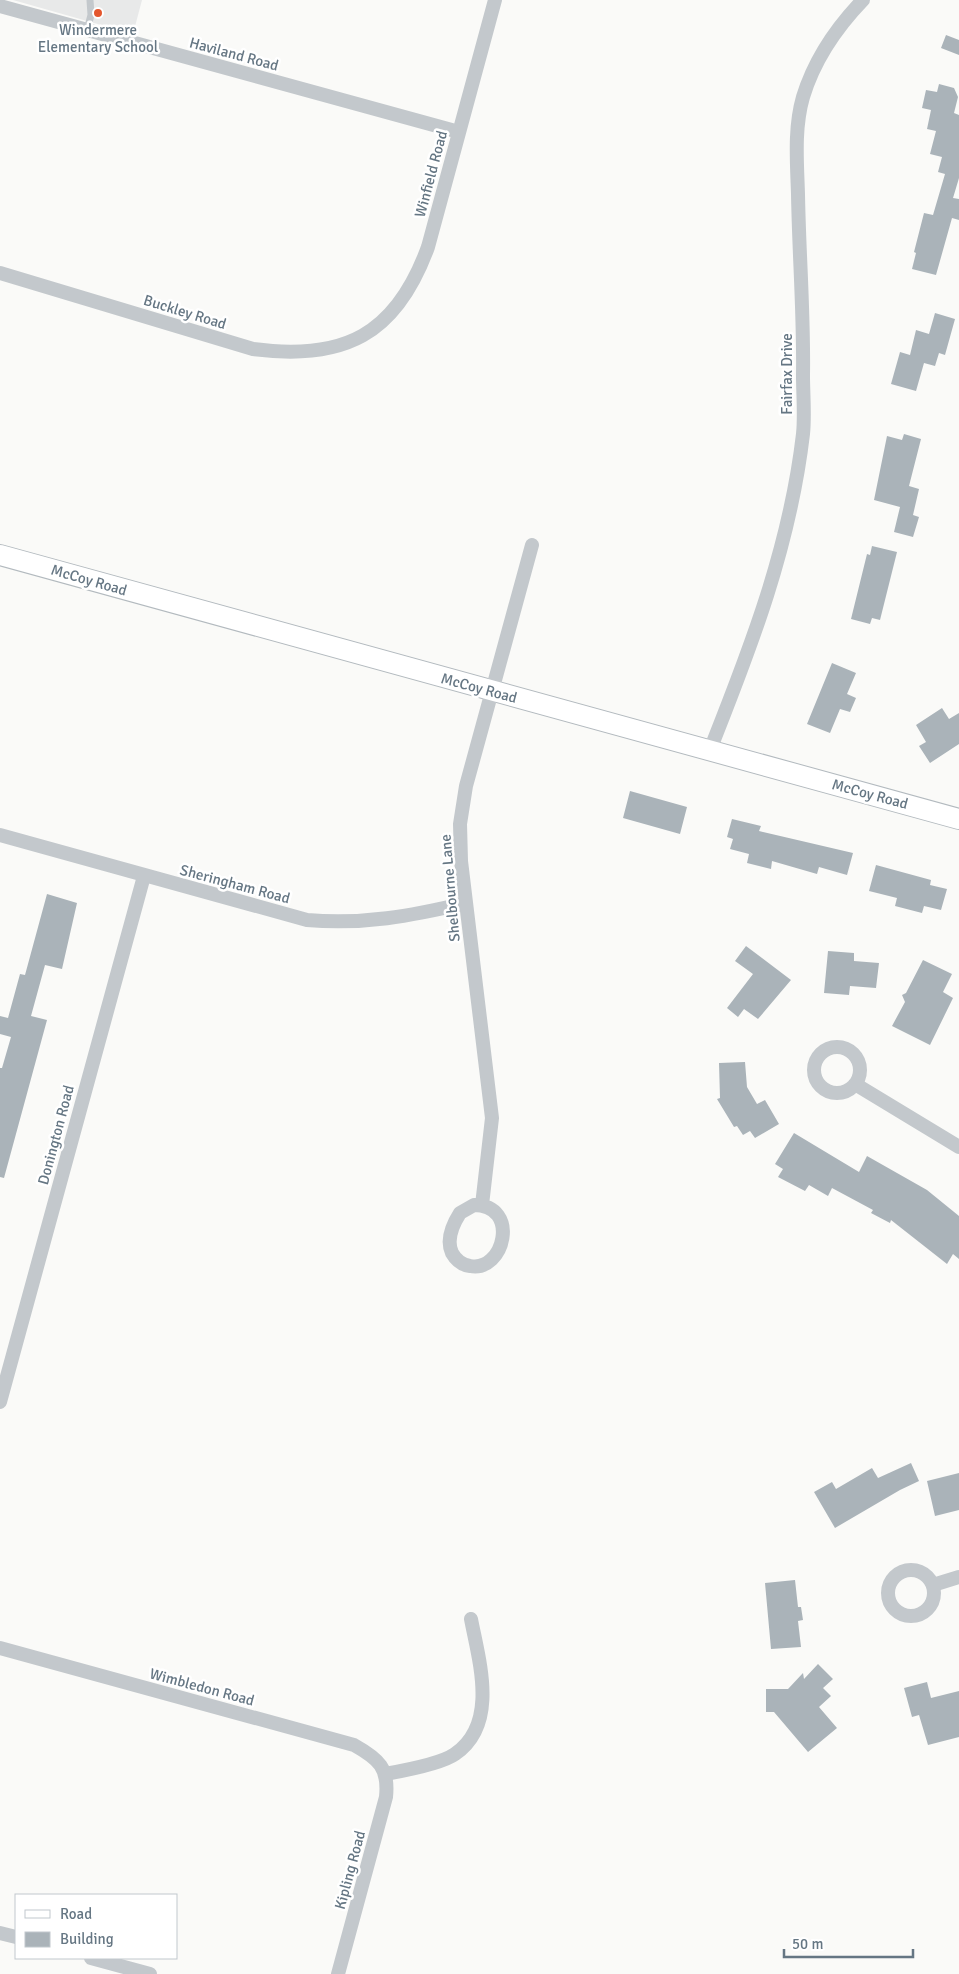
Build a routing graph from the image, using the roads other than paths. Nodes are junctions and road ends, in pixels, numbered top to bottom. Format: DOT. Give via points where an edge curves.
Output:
graph roads {
  1 [pos="90,0"];
  2 [pos="495,0"];
  3 [pos="863,0"];
  4 [pos="0,6"];
  5 [pos="87,30"];
  6 [pos="459,132"];
  7 [pos="0,273"];
  8 [pos="362,335"];
  9 [pos="532,545"];
  10 [pos="0,555"];
  11 [pos="491,691"];
  12 [pos="710,750"];
  13 [pos="959,819"];
  14 [pos="0,835"];
  15 [pos="144,876"];
  16 [pos="466,904"];
  17 [pos="855,1084"];
  18 [pos="957,1141"];
  19 [pos="482,1205"];
  20 [pos="0,1402"];
  21 [pos="959,1577"];
  22 [pos="933,1585"];
  23 [pos="471,1619"];
  24 [pos="0,1648"];
  25 [pos="385,1774"];
  26 [pos="0,1933"];
  27 [pos="15,1937"];
  28 [pos="95,1959"];
  29 [pos="150,1974"];
  30 [pos="338,1974"];
  1 -- 5 [label="lane"];
  2 -- 6 [label="street, Winfield Road"];
  3 -- 12 [label="street, Fairfax Drive" via="845,20 820,59 800,111 797,147 804,336 803,433 789,523 768,598"];
  4 -- 5 [label="street, Haviland Road"];
  5 -- 6 [label="street, Haviland Road"];
  6 -- 8 [label="street, Winfield Road" via="418,274 405,298 384,320"];
  7 -- 8 [label="street, Buckley Road" via="253,349 310,353 335,348"];
  9 -- 11 [label="street, Shelbourne Lane"];
  10 -- 11 [label="main road, McCoy Road"];
  11 -- 12 [label="main road, McCoy Road"];
  11 -- 16 [label="street, Shelbourne Lane" via="462,804 461,861"];
  12 -- 13 [label="main road, McCoy Road"];
  14 -- 15 [label="street, Sheringham Road"];
  15 -- 16 [label="street, Sheringham Road" via="280,913 323,921 386,920"];
  15 -- 20 [label="street, Donington Road"];
  16 -- 19 [label="street, Shelbourne Lane" via="492,1118"];
  17 -- 18 [label="street"];
  19 -- 19 [label="street" via="466,1208 460,1213 450,1240 453,1256 466,1266 482,1266 490,1262 503,1236 502,1220 497,1213"];
  21 -- 22 [label="street"];
  23 -- 25 [label="street" via="483,1681 479,1717 470,1738 454,1755"];
  24 -- 25 [label="street, Wimbledon Road" via="354,1745 378,1761"];
  25 -- 30 [label="street, Kipling Road" via="386,1798"];
  26 -- 27 [label="street"];
  28 -- 29 [label="street"];
}
